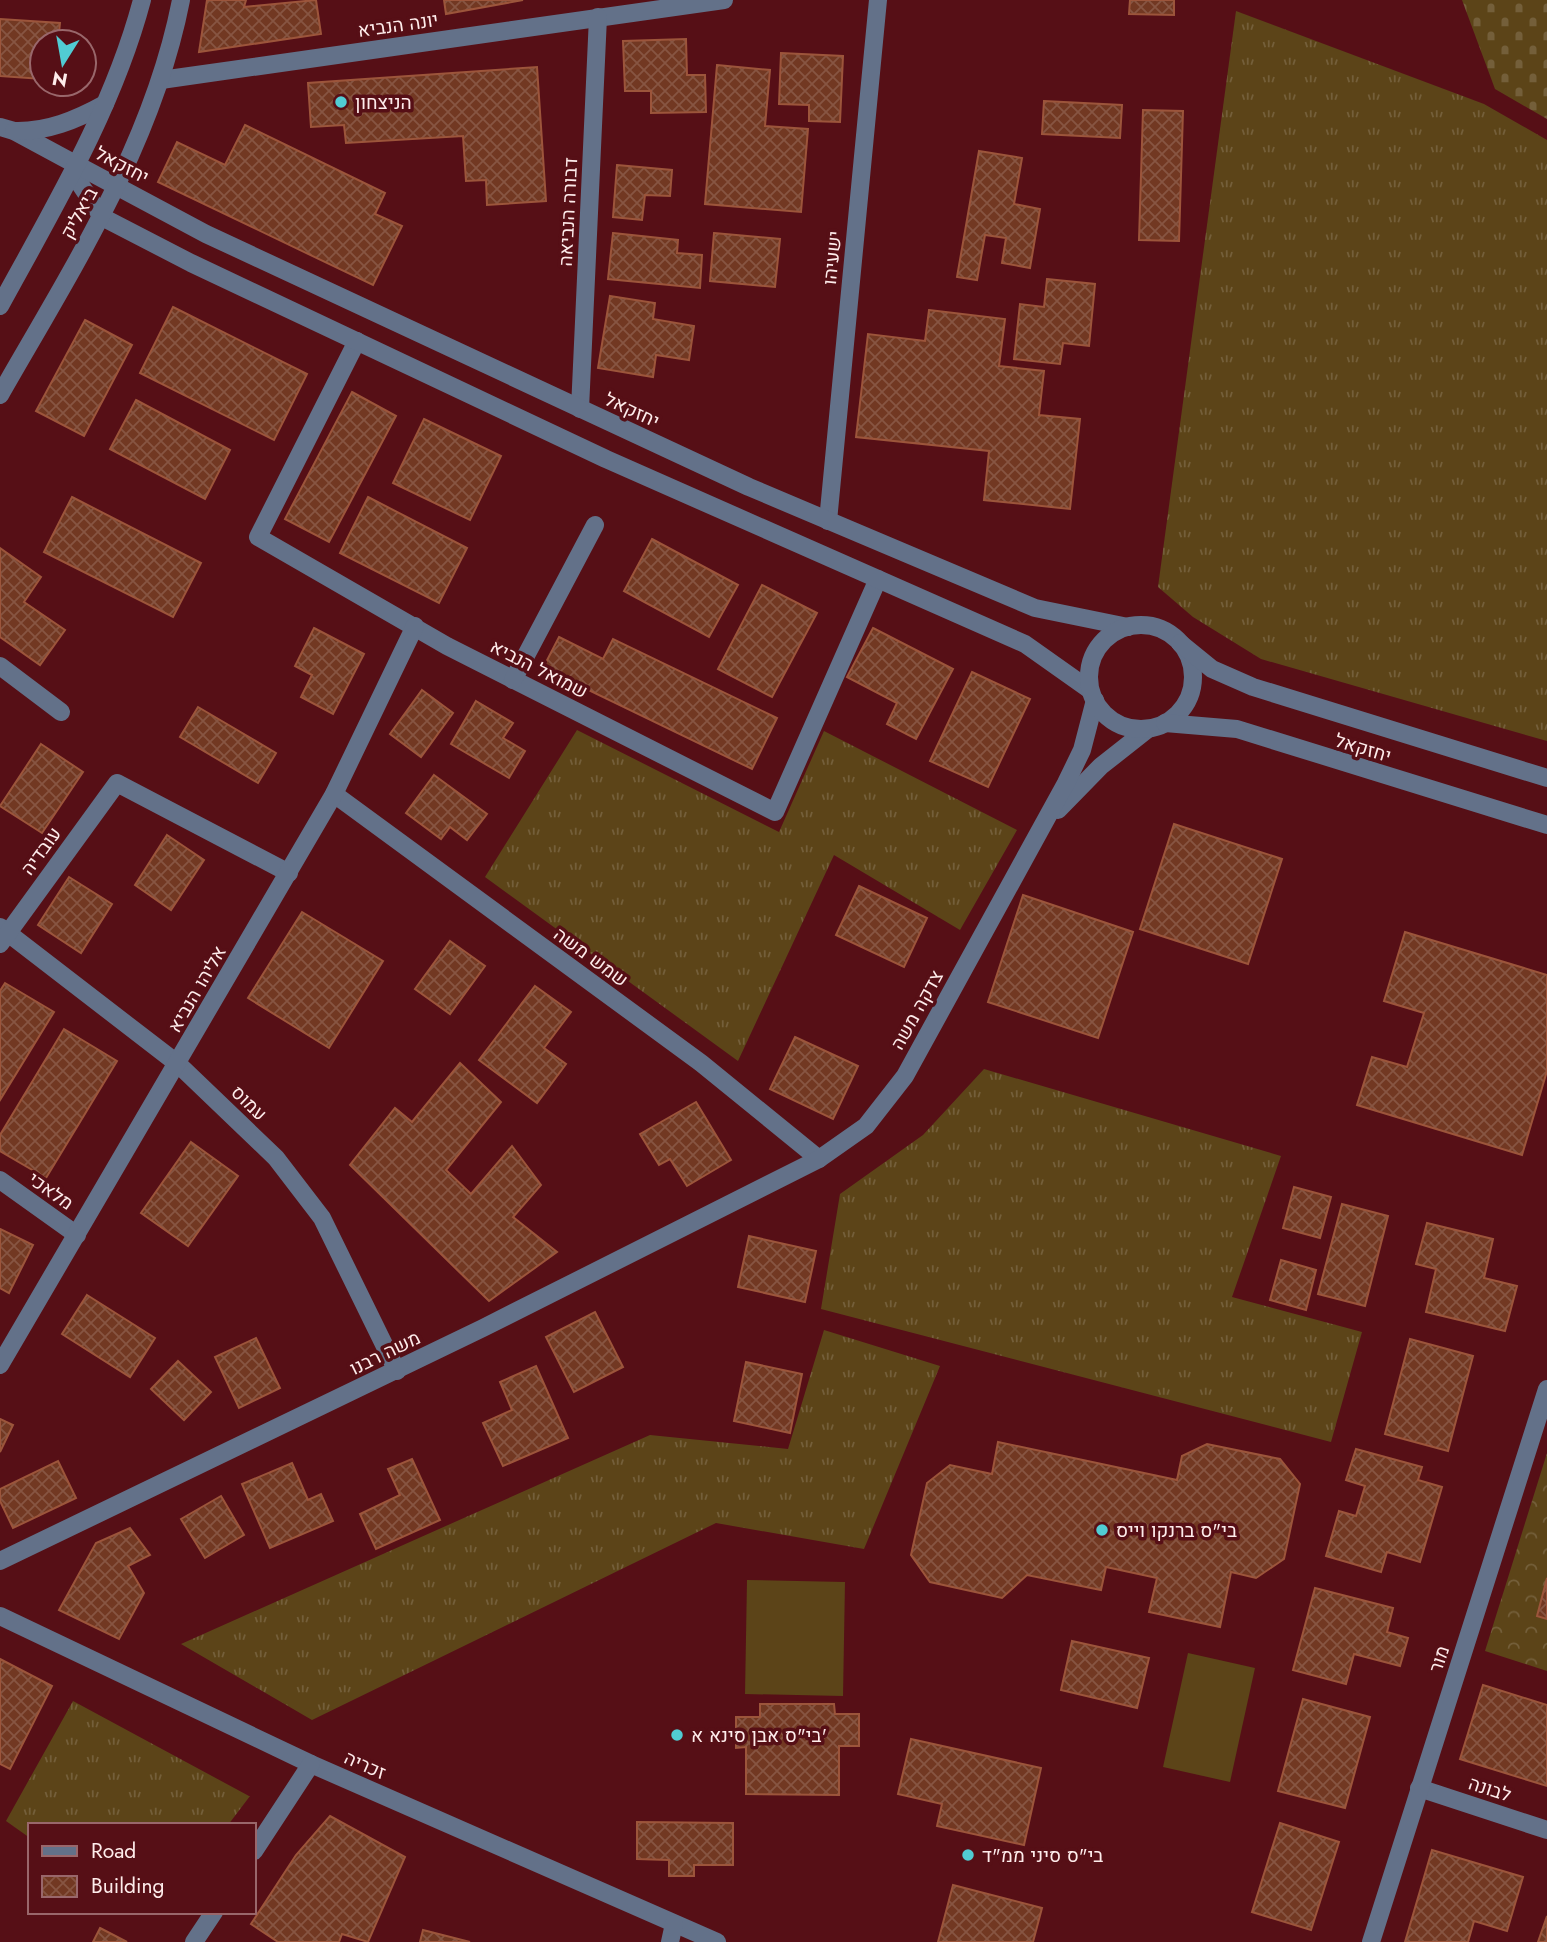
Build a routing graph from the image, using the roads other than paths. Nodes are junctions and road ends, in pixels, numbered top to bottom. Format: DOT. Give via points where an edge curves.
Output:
graph roads {
  1 [pos="142,0"];
  2 [pos="181,0"];
  3 [pos="724,0"];
  4 [pos="878,0"];
  5 [pos="598,18"];
  6 [pos="161,79"];
  7 [pos="105,104"];
  8 [pos="7,129"];
  9 [pos="77,165"];
  10 [pos="117,187"];
  11 [pos="102,217"];
  12 [pos="0,306"];
  13 [pos="357,341"];
  14 [pos="0,395"];
  15 [pos="580,409"];
  16 [pos="828,521"];
  17 [pos="594,525"];
  18 [pos="878,579"];
  19 [pos="415,626"];
  20 [pos="1128,627"];
  21 [pos="1180,643"];
  22 [pos="0,666"];
  23 [pos="513,680"];
  24 [pos="1093,695"];
  25 [pos="61,712"];
  26 [pos="1157,726"];
  27 [pos="1547,778"];
  28 [pos="334,794"];
  29 [pos="1043,825"];
  30 [pos="1547,825"];
  31 [pos="289,873"];
  32 [pos="2,935"];
  33 [pos="178,1064"];
  34 [pos="820,1159"];
  35 [pos="785,1174"];
  36 [pos="0,1180"];
  37 [pos="77,1235"];
  38 [pos="0,1365"];
  39 [pos="397,1371"];
  40 [pos="1547,1389"];
  41 [pos="0,1561"];
  42 [pos="0,1616"];
  43 [pos="311,1764"];
  44 [pos="1419,1788"];
  45 [pos="1547,1830"];
  46 [pos="256,1848"];
  47 [pos="213,1914"];
  48 [pos="674,1924"];
  49 [pos="194,1942"];
  50 [pos="670,1942"];
  51 [pos="717,1942"];
  52 [pos="1371,1942"];
  1 -- 7 [label="street, ביאליק"];
  2 -- 6 [label="street, ביאליק"];
  3 -- 5 [label="street, יונה הנביא"];
  4 -- 16 [label="street, ישעיהו"];
  5 -- 6 [label="street, יונה הנביא"];
  5 -- 15 [label="street, דבורה הנביאה"];
  6 -- 10 [label="street, ביאליק"];
  7 -- 8 [label="street" via="68,122 32,131"];
  7 -- 9 [label="street, ביאליק"];
  8 -- 9 [label="street"];
  9 -- 10 [label="street, יחזקאל"];
  9 -- 11 [label="street, יחזקאל" via="80,184"];
  9 -- 12 [label="street, ביאליק"];
  10 -- 11 [label="street, ביאליק"];
  10 -- 15 [label="street, יחזקאל" via="206,234"];
  11 -- 13 [label="street, יחזקאל"];
  11 -- 14 [label="street, ביאליק"];
  13 -- 18 [label="street, יחזקאל"];
  13 -- 19 [label="street, שמואל הנביא" via="258,537"];
  15 -- 16 [label="street, יחזקאל"];
  16 -- 20 [label="street, יחזקאל" via="1035,608"];
  17 -- 23 [label="street"];
  18 -- 23 [label="street, שמואל הנביא" via="775,812"];
  18 -- 24 [label="street, יחזקאל" via="1025,644"];
  19 -- 23 [label="street, שמואל הנביא"];
  19 -- 28 [label="street, אליהו הנביא"];
  20 -- 21 [label="street" via="1157,627"];
  20 -- 24 [label="street" via="1113,633 1097,651 1089,673"];
  21 -- 26 [label="street" via="1193,671 1193,687 1178,714"];
  21 -- 27 [label="street, יחזקאל" via="1212,669 1253,687"];
  22 -- 25 [label="street"];
  24 -- 26 [label="street" via="1117,723"];
  24 -- 29 [label="street, צדקה משה" via="1082,750"];
  26 -- 29 [label="street, צדקה משה" via="1101,766"];
  26 -- 30 [label="street, יחזקאל" via="1212,724 1237,729"];
  28 -- 31 [label="street, אליהו הנביא"];
  28 -- 34 [label="street, שמש משה" via="701,1063"];
  29 -- 34 [label="street, צדקה משה" via="905,1076 866,1126"];
  31 -- 32 [label="street, עובדיה" via="117,783"];
  31 -- 33 [label="street, אליהו הנביא"];
  32 -- 33 [label="street, עמוס"];
  33 -- 37 [label="street, אליהו הנביא"];
  33 -- 39 [label="street, עמוס" via="276,1158 322,1218"];
  34 -- 35 [label="street, צדקה משה"];
  35 -- 39 [label="street, משה רבנו"];
  36 -- 37 [label="street, מלאכי"];
  37 -- 38 [label="street, אליהו הנביא"];
  39 -- 41 [label="street, משה רבנו"];
  40 -- 44 [label="street, מור"];
  42 -- 43 [label="street, זכריה"];
  43 -- 46 [label="street"];
  43 -- 48 [label="street, זכריה"];
  44 -- 45 [label="street, לבונה"];
  44 -- 52 [label="street, מור"];
  47 -- 49 [label="street"];
  48 -- 50 [label="street"];
  48 -- 51 [label="street, זכריה"];
}
